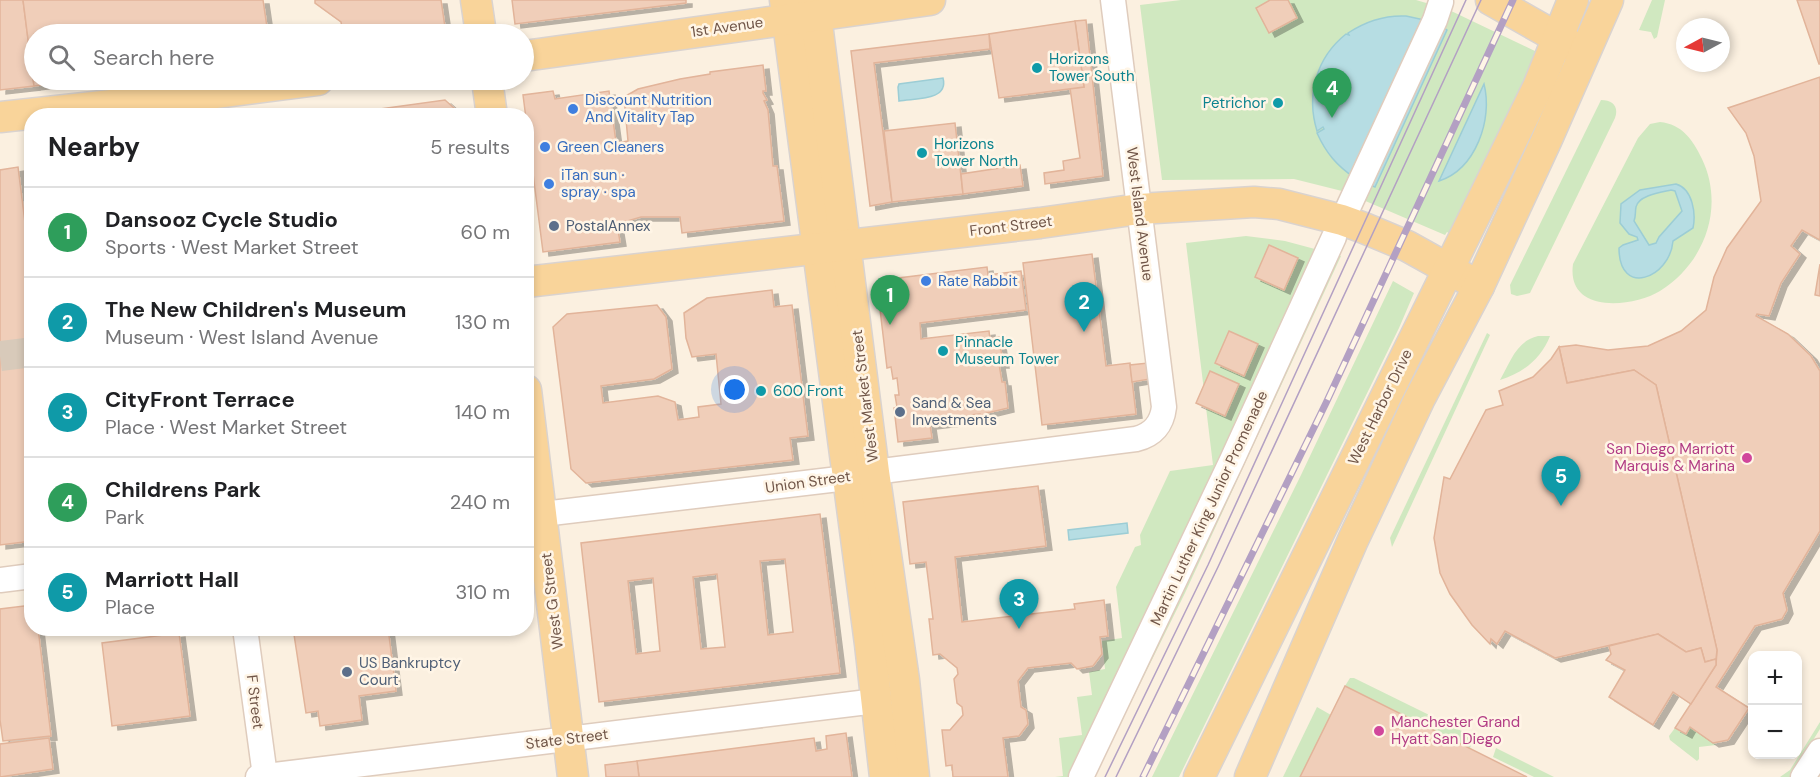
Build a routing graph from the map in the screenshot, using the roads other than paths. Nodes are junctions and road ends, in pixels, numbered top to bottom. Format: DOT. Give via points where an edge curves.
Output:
graph roads {
  1 [pos="476,0"];
  2 [pos="930,0"];
  3 [pos="1113,0"];
  4 [pos="1491,0"];
  5 [pos="1574,0"];
  6 [pos="801,9"];
  7 [pos="1438,11"];
  8 [pos="1600,21"];
  9 [pos="480,24"];
  10 [pos="1558,37"];
  11 [pos="534,54"];
  12 [pos="266,90"];
  13 [pos="488,90"];
  14 [pos="177,107"];
  15 [pos="159,108"];
  16 [pos="491,108"];
  17 [pos="24,116"];
  18 [pos="0,117"];
  19 [pos="1348,208"];
  20 [pos="1139,209"];
  21 [pos="1334,237"];
  22 [pos="831,246"];
  23 [pos="1448,269"];
  24 [pos="534,281"];
  25 [pos="1479,286"];
  26 [pos="1157,426"];
  27 [pos="861,475"];
  28 [pos="534,515"];
  29 [pos="24,577"];
  30 [pos="0,580"];
  31 [pos="246,636"];
  32 [pos="872,662"];
  33 [pos="876,701"];
  34 [pos="908,714"];
  35 [pos="569,740"];
  36 [pos="1820,751"];
  37 [pos="261,777"];
  38 [pos="573,777"];
  39 [pos="885,777"];
  40 [pos="906,777"];
  41 [pos="914,777"];
  42 [pos="1081,777"];
  43 [pos="1199,777"];
  44 [pos="1250,777"];
  45 [pos="1803,777"];
  1 -- 9 [label="main road"];
  2 -- 6 [label="main road, 1st Avenue"];
  3 -- 20 [label="street, West Island Avenue"];
  4 -- 10 [label="main road"];
  5 -- 10 [label="main road, West Harbor Drive"];
  6 -- 11 [label="main road, 1st Avenue"];
  6 -- 22 [label="main road, West Market Street"];
  7 -- 19 [label="street"];
  8 -- 10 [label="main road"];
  8 -- 25 [label="main road"];
  10 -- 23 [label="main road, West Harbor Drive" via="1538,87"];
  12 -- 14 [label="main road"];
  13 -- 16 [label="main road"];
  14 -- 15 [label="main road"];
  17 -- 18 [label="main road"];
  20 -- 22 [label="main road, Front Street"];
  20 -- 23 [label="main road, Front Street" via="1279,204 1374,232"];
  20 -- 26 [label="street, West Island Avenue" via="1164,407"];
  21 -- 42 [label="street, Martin Luther King Junior Promenade"];
  22 -- 24 [label="main road, Front Street"];
  22 -- 27 [label="main road, West Market Street"];
  23 -- 25 [label="main road, Front Street"];
  23 -- 43 [label="main road, West Harbor Drive"];
  25 -- 44 [label="main road" via="1420,398 1353,540"];
  26 -- 27 [label="street, Union Street" via="1152,433 1136,439"];
  27 -- 28 [label="street, Union Street"];
  27 -- 32 [label="main road, West Market Street"];
  27 -- 34 [label="main road, West Market Street"];
  28 -- 35 [label="main road, West G Street"];
  29 -- 30 [label="street"];
  31 -- 37 [label="street, F Street"];
  32 -- 33 [label="main road, West Market Street"];
  32 -- 34 [label="main road" via="882,673 886,692"];
  33 -- 35 [label="street, State Street"];
  33 -- 39 [label="main road, West Market Street"];
  33 -- 40 [label="main road" via="892,730 898,765"];
  34 -- 41 [label="main road, West Market Street"];
  35 -- 37 [label="street, State Street"];
  35 -- 38 [label="main road, West G Street"];
  36 -- 45 [label="street"];
}
